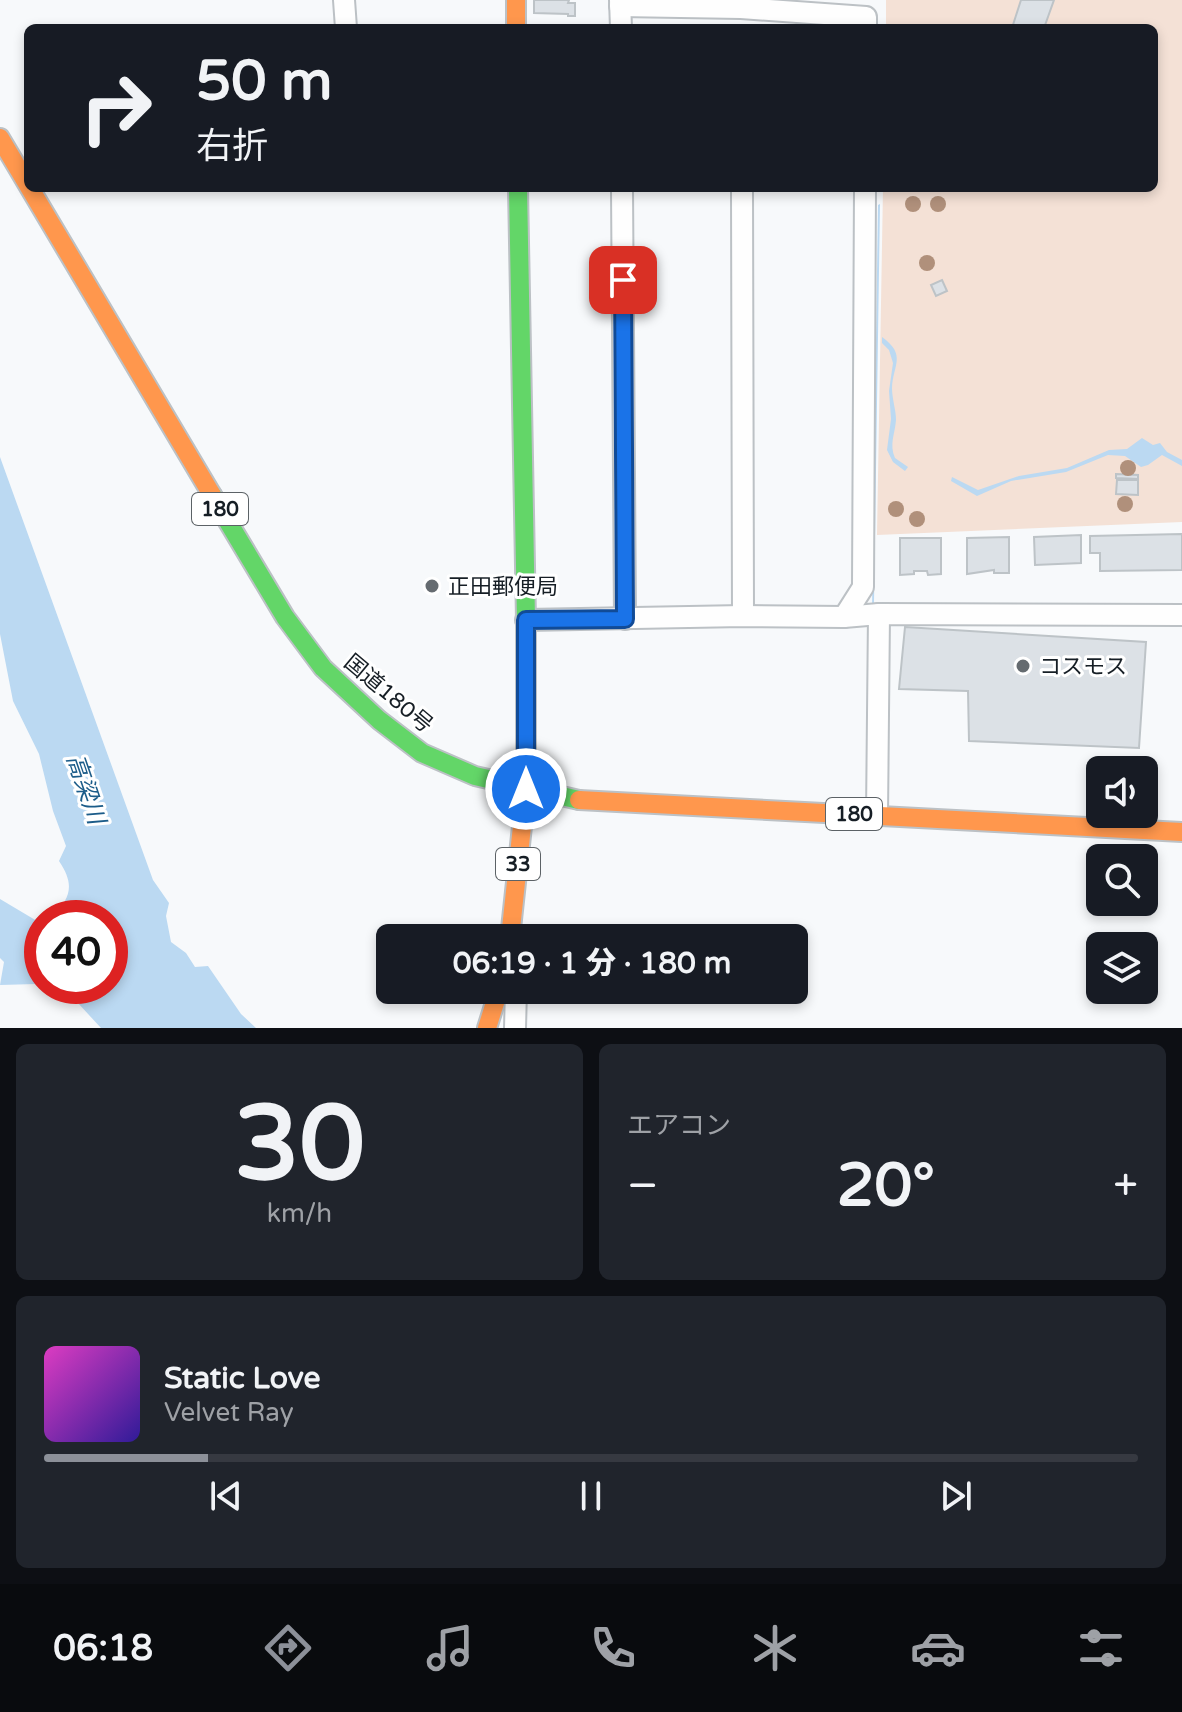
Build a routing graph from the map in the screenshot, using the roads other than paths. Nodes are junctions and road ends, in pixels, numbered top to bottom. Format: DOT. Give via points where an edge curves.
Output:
graph roads {
  1 [pos="344,0"];
  2 [pos="516,0"];
  3 [pos="620,3"];
  4 [pos="741,18"];
  5 [pos="346,24"];
  6 [pos="516,24"];
  7 [pos="621,24"];
  8 [pos="866,24"];
  9 [pos="3,145"];
  10 [pos="24,148"];
  11 [pos="24,180"];
  12 [pos="31,192"];
  13 [pos="518,192"];
  14 [pos="622,192"];
  15 [pos="742,192"];
  16 [pos="865,192"];
  17 [pos="879,614"];
  18 [pos="1182,615"];
  19 [pos="743,616"];
  20 [pos="844,617"];
  21 [pos="625,619"];
  22 [pos="526,620"];
  23 [pos="526,789"];
  24 [pos="877,815"];
  25 [pos="1182,832"];
  26 [pos="512,924"];
  27 [pos="495,1004"];
  28 [pos="516,1004"];
  29 [pos="487,1028"];
  30 [pos="515,1028"];
  1 -- 5 [label="street"];
  2 -- 6 [label="main road"];
  3 -- 4 [label="street"];
  3 -- 7 [label="street"];
  4 -- 8 [label="street" via="866,17"];
  9 -- 10 [label="street"];
  9 -- 11 [label="main road, 国道180号 / 180"];
  12 -- 23 [label="main road, 国道180号 / 180" via="285,617 323,668 422,753 475,776"];
  13 -- 22 [label="main road"];
  14 -- 21 [label="street"];
  15 -- 19 [label="street"];
  16 -- 20 [label="street" via="863,587"];
  17 -- 18 [label="street"];
  17 -- 20 [label="street"];
  17 -- 24 [label="street"];
  19 -- 20 [label="street"];
  19 -- 21 [label="street"];
  21 -- 22 [label="street"];
  22 -- 23 [label="main road"];
  23 -- 24 [label="main road, 国道180号 / 180" via="577,800"];
  23 -- 26 [label="main road, 33"];
  24 -- 25 [label="main road, 国道180号 / 180"];
  27 -- 29 [label="main road"];
  28 -- 30 [label="street"];
}
